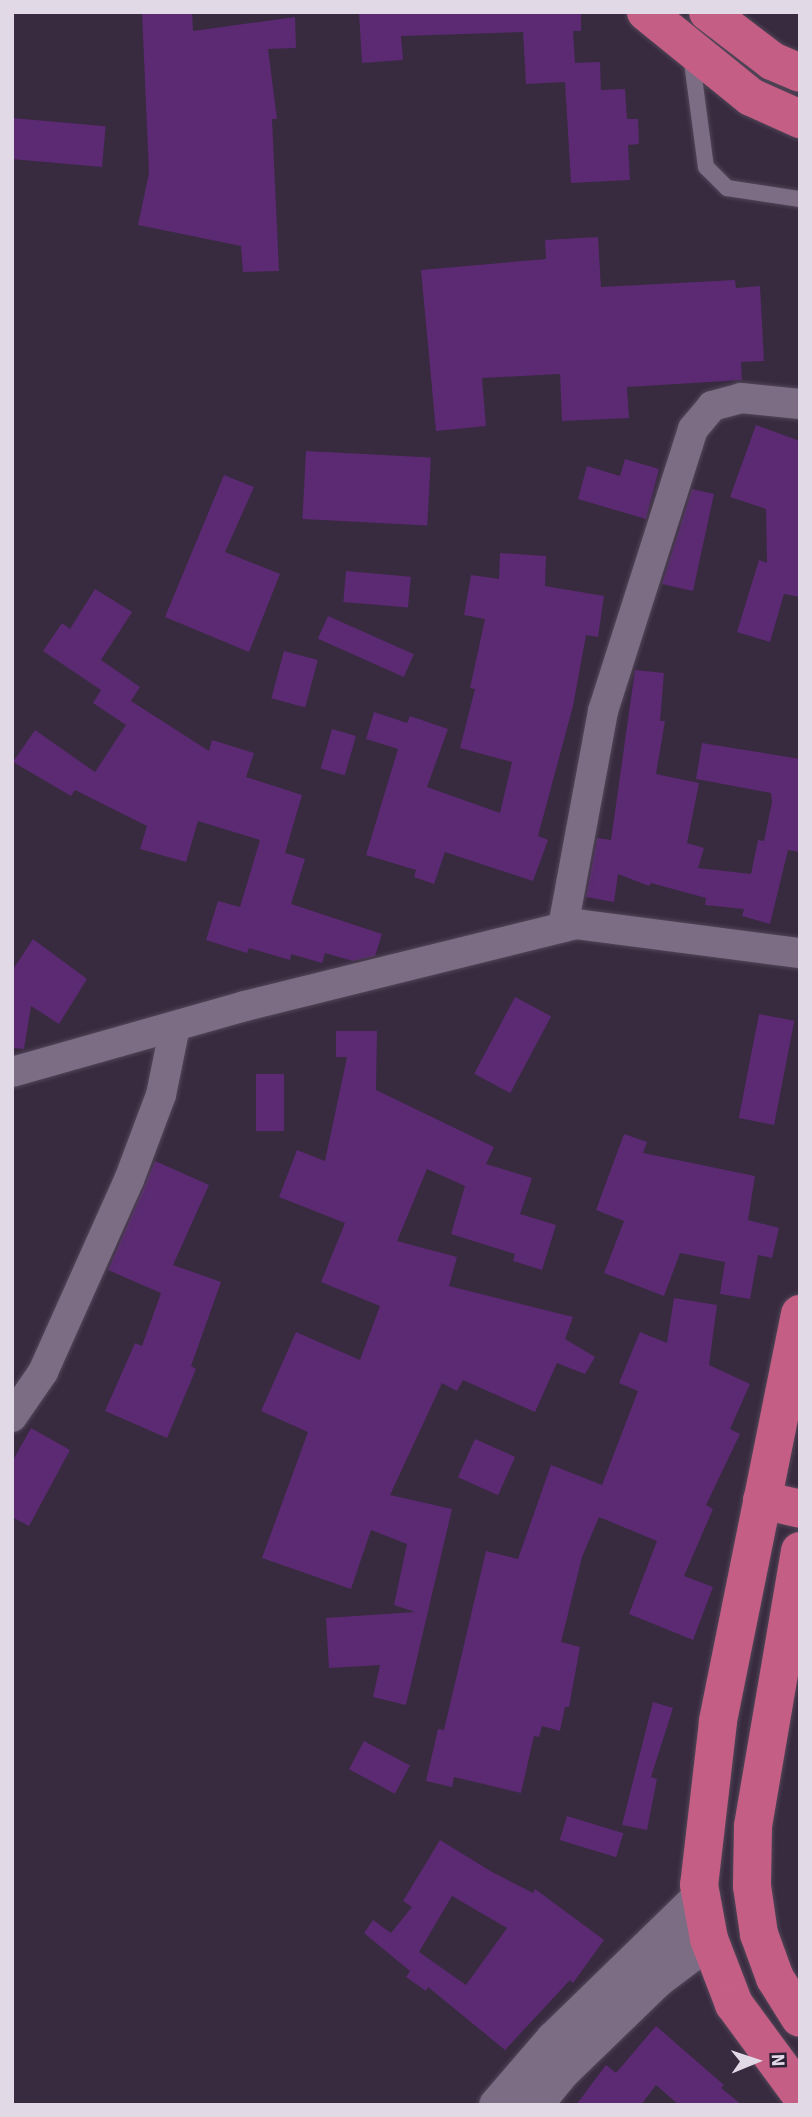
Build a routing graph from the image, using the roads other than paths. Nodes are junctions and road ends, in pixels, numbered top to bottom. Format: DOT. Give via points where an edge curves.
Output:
graph roads {
  1 [pos="646,12"];
  2 [pos="708,12"];
  3 [pos="691,52"];
  4 [pos="800,73"];
  5 [pos="800,119"];
  6 [pos="800,199"];
  7 [pos="800,404"];
  8 [pos="563,927"];
  9 [pos="800,953"];
  10 [pos="176,1026"];
  11 [pos="12,1072"];
  12 [pos="800,1314"];
  13 [pos="12,1417"];
  14 [pos="762,1500"];
  15 [pos="800,1509"];
  16 [pos="800,1551"];
  17 [pos="701,1896"];
  18 [pos="709,1939"];
  19 [pos="799,2014"];
  20 [pos="800,2094"];
  21 [pos="497,2105"];
  22 [pos="533,2105"];
  1 -- 3 [label="highway"];
  2 -- 4 [label="highway" via="772,61"];
  3 -- 5 [label="highway" via="751,97"];
  3 -- 6 [label="lane" via="706,167 727,188"];
  7 -- 8 [label="street" via="741,397 712,405 693,429 603,711"];
  8 -- 9 [label="street" via="611,926"];
  8 -- 10 [label="street"];
  10 -- 11 [label="street"];
  10 -- 13 [label="street" via="161,1095 129,1180 43,1372"];
  12 -- 14 [label="highway"];
  14 -- 15 [label="highway"];
  14 -- 17 [label="highway" via="706,1797"];
  16 -- 19 [label="highway" via="752,1826 752,1886 759,1934"];
  17 -- 18 [label="highway"];
  17 -- 21 [label="street" via="554,2039"];
  18 -- 20 [label="highway" via="734,2004"];
  18 -- 22 [label="street" via="656,1979 561,2071"];
}
